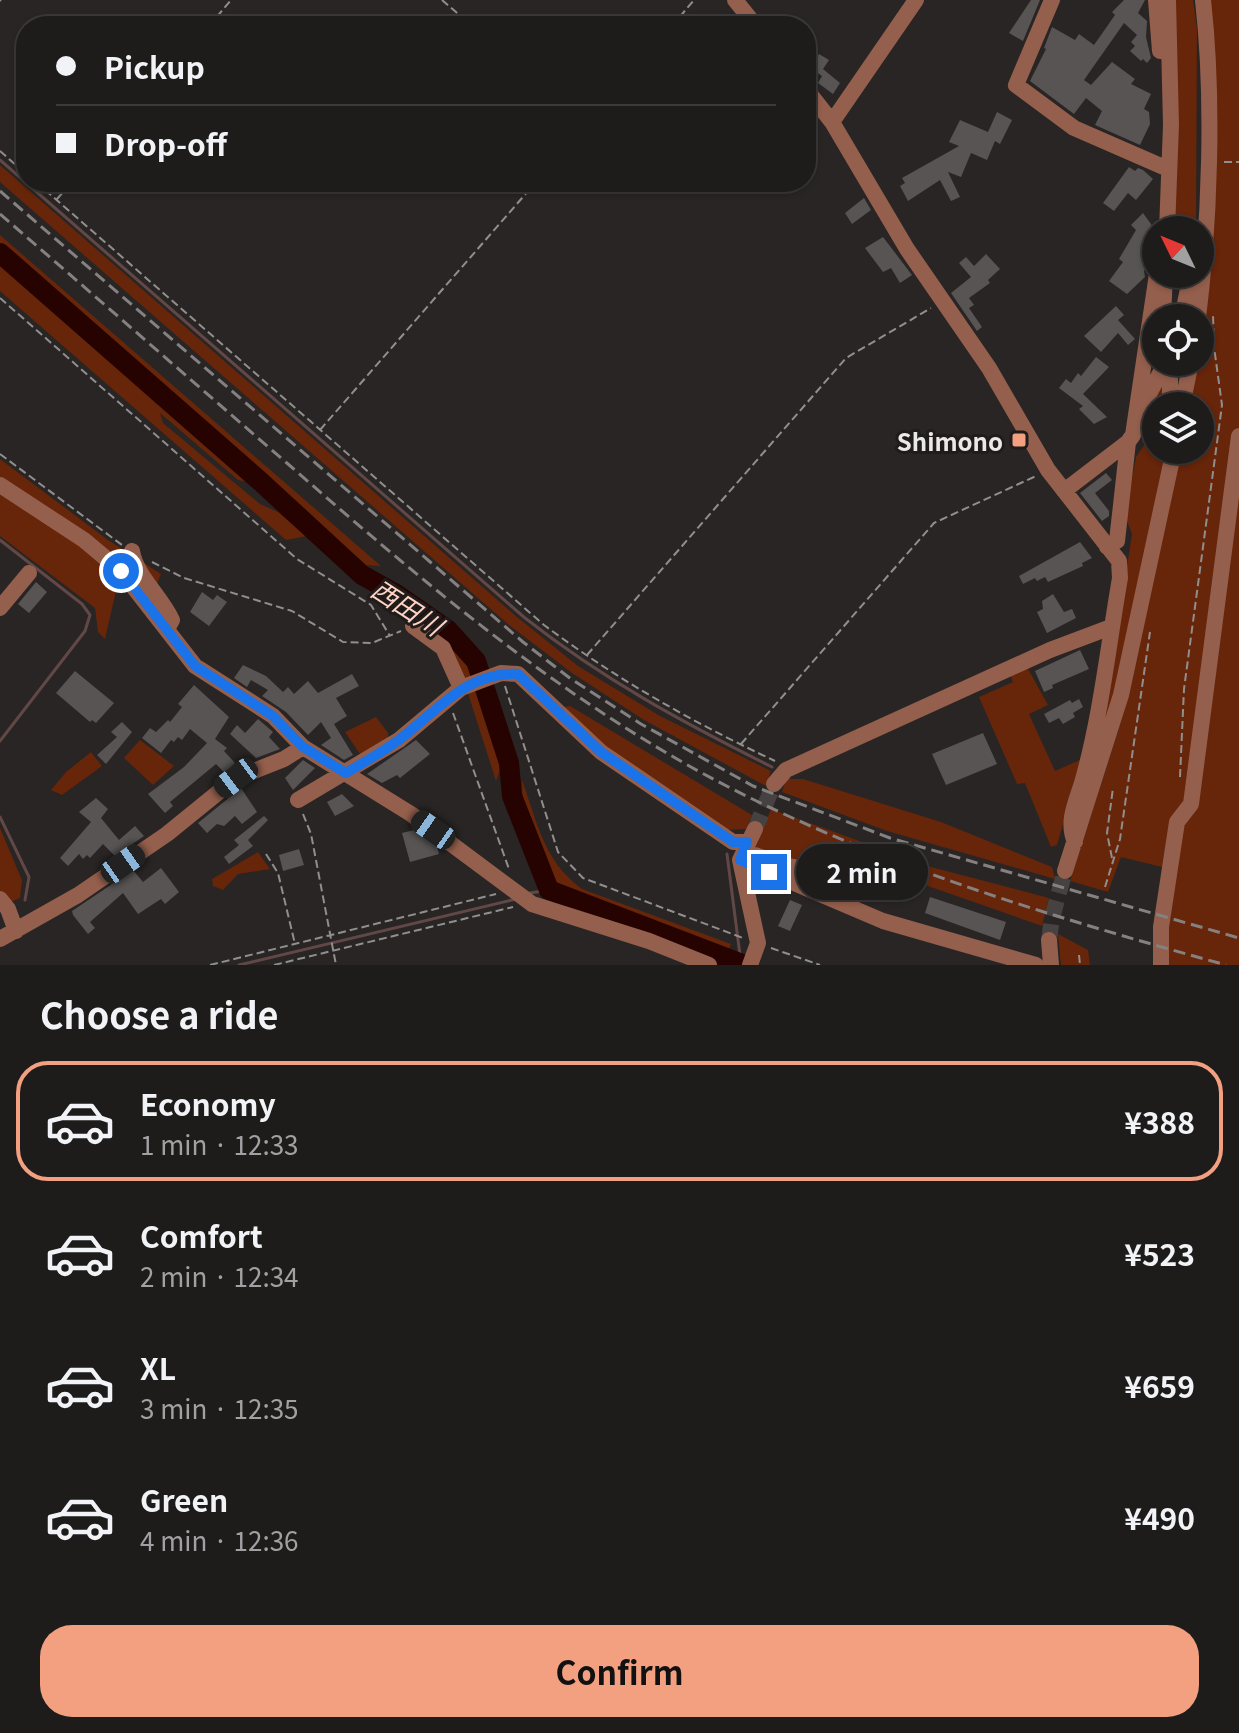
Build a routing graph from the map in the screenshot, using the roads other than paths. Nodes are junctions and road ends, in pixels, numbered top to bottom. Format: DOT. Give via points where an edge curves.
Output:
graph roads {
  1 [pos="735,0"];
  2 [pos="916,0"];
  3 [pos="1052,0"];
  4 [pos="1156,0"];
  5 [pos="1168,0"];
  6 [pos="1203,0"];
  7 [pos="748,16"];
  8 [pos="816,102"];
  9 [pos="832,122"];
  10 [pos="1170,132"];
  11 [pos="1168,169"];
  12 [pos="1167,216"];
  13 [pos="1204,216"];
  14 [pos="1155,288"];
  15 [pos="1157,376"];
  16 [pos="1239,436"];
  17 [pos="1130,438"];
  18 [pos="1170,464"];
  19 [pos="0,485"];
  20 [pos="1064,491"];
  21 [pos="1107,547"];
  22 [pos="132,551"];
  23 [pos="29,573"];
  24 [pos="0,608"];
  25 [pos="413,626"];
  26 [pos="1111,627"];
  27 [pos="167,630"];
  28 [pos="454,693"];
  29 [pos="303,747"];
  30 [pos="346,773"];
  31 [pos="774,784"];
  32 [pos="298,800"];
  33 [pos="1075,842"];
  34 [pos="740,860"];
  35 [pos="1065,871"];
  36 [pos="898,888"];
  37 [pos="0,899"];
  38 [pos="16,931"];
  39 [pos="0,939"];
  40 [pos="1049,940"];
  41 [pos="709,965"];
  42 [pos="750,965"];
  43 [pos="1036,965"];
  44 [pos="1051,965"];
  45 [pos="1161,965"];
  1 -- 7 [label="street"];
  2 -- 9 [label="street"];
  3 -- 11 [label="street" via="1016,85 1074,128"];
  4 -- 10 [label="street" via="1161,124"];
  5 -- 10 [label="street"];
  6 -- 13 [label="street" via="1208,162"];
  8 -- 9 [label="street"];
  9 -- 20 [label="street" via="907,249 989,368"];
  10 -- 11 [label="street"];
  11 -- 12 [label="street"];
  14 -- 17 [label="street"];
  15 -- 17 [label="street" via="1143,427"];
  16 -- 45 [label="street" via="1191,804 1177,822 1161,927"];
  17 -- 20 [label="street"];
  17 -- 21 [label="street" via="1117,541"];
  18 -- 33 [label="street" via="1121,695"];
  19 -- 27 [label="street" via="121,571"];
  20 -- 21 [label="street"];
  21 -- 26 [label="street" via="1119,561 1120,578"];
  22 -- 27 [label="street" via="134,565 172,620"];
  23 -- 24 [label="street"];
  25 -- 28 [label="street" via="443,648"];
  26 -- 31 [label="street" via="786,770"];
  26 -- 33 [label="street" via="1097,728 1070,824"];
  27 -- 29 [label="street" via="195,666 273,716"];
  28 -- 30 [label="street" via="399,740"];
  28 -- 34 [label="street" via="501,673 518,674 601,752 733,842 751,836"];
  29 -- 30 [label="street"];
  29 -- 38 [label="street" via="236,778 167,834"];
  30 -- 32 [label="street"];
  30 -- 41 [label="street" via="521,896"];
  33 -- 35 [label="street"];
  34 -- 36 [label="street" via="755,855"];
  34 -- 42 [label="street"];
  34 -- 43 [label="street" via="883,921"];
  37 -- 38 [label="street"];
  38 -- 39 [label="street"];
  40 -- 44 [label="street"];
}
